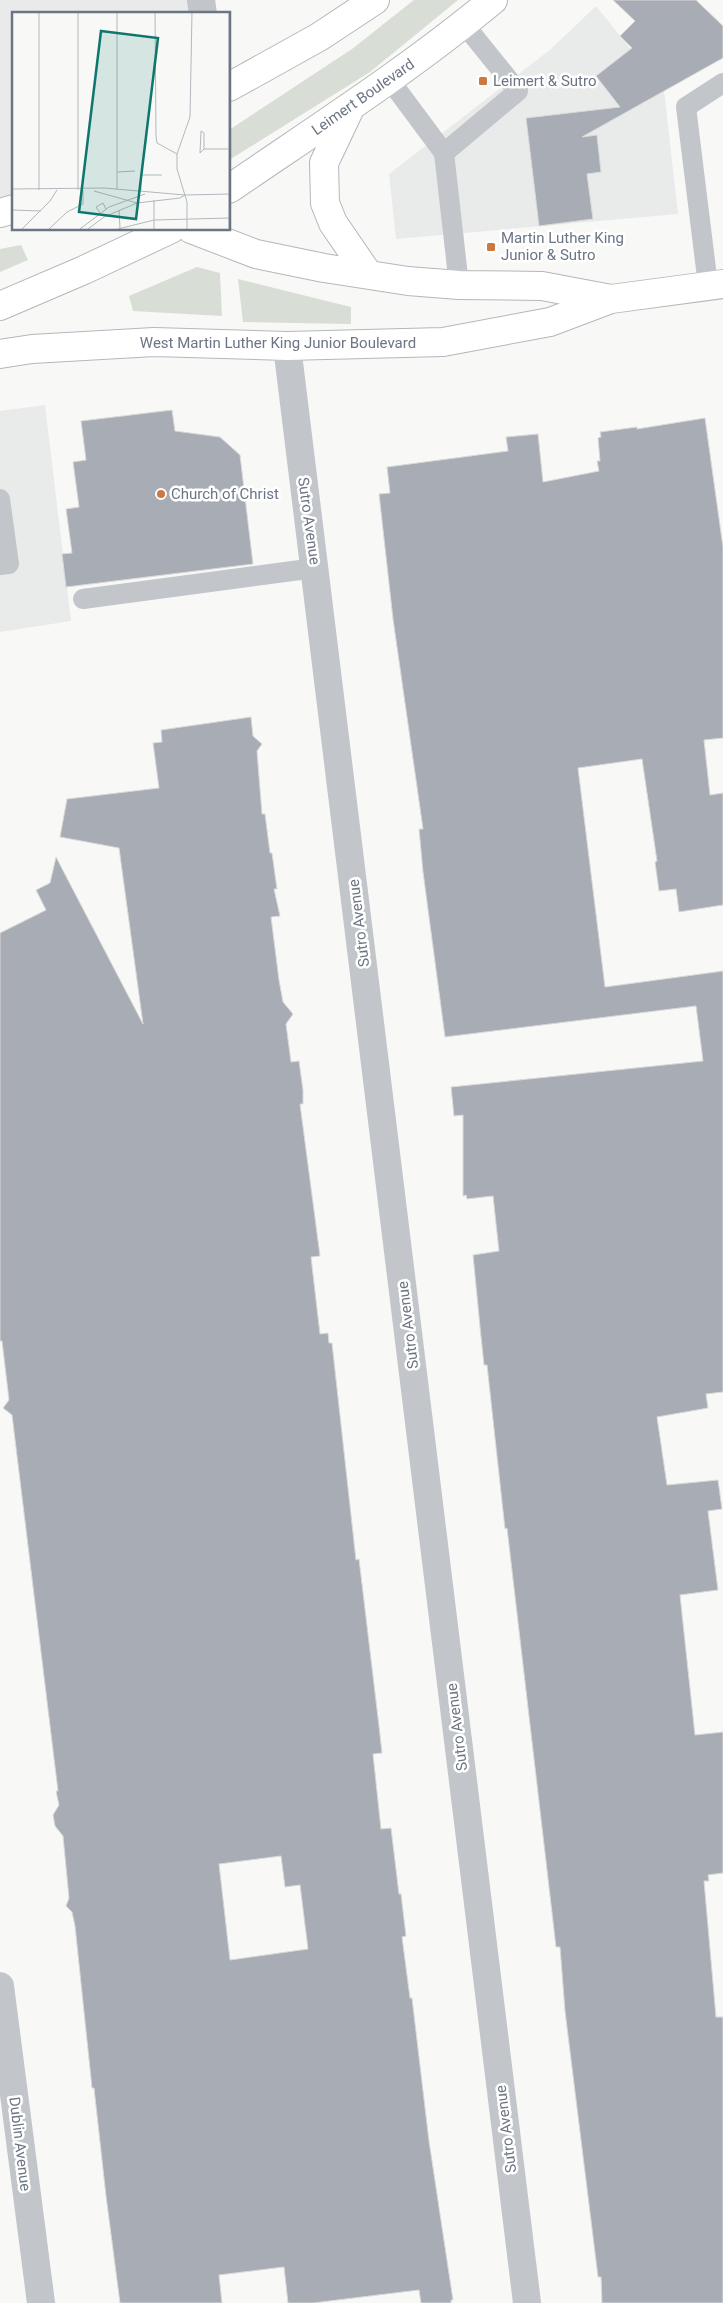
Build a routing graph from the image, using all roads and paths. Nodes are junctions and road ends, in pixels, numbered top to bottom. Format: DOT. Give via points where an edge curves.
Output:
graph roads {
  1 [pos="375,0"];
  2 [pos="493,0"];
  3 [pos="464,24"];
  4 [pos="389,79"];
  5 [pos="723,83"];
  6 [pos="230,86"];
  7 [pos="352,106"];
  8 [pos="444,153"];
  9 [pos="230,188"];
  10 [pos="169,230"];
  11 [pos="194,230"];
  12 [pos="368,274"];
  13 [pos="459,285"];
  14 [pos="715,285"];
  15 [pos="611,299"];
  16 [pos="0,306"];
  17 [pos="287,346"];
  18 [pos="0,354"];
  19 [pos="0,499"];
  20 [pos="0,565"];
  21 [pos="315,568"];
  22 [pos="83,599"];
  23 [pos="0,1986"];
  24 [pos="41,2303"];
  25 [pos="527,2303"];
  1 -- 6 [label="main road" via="319,37"];
  2 -- 3 [label="main road, Leimert Boulevard"];
  3 -- 4 [label="main road, Leimert Boulevard"];
  3 -- 8 [label="lane" via="518,91"];
  4 -- 7 [label="main road, Leimert Boulevard"];
  4 -- 8 [label="lane"];
  5 -- 14 [label="lane" via="686,106"];
  7 -- 9 [label="main road, Leimert Boulevard"];
  7 -- 12 [label="main road" via="324,163 325,203 333,223"];
  8 -- 13 [label="lane"];
  10 -- 16 [label="main road"];
  11 -- 12 [label="main road, West Martin Luther King Junior Boulevard" via="256,254"];
  12 -- 13 [label="main road, West Martin Luther King Junior Boulevard"];
  13 -- 15 [label="main road, West Martin Luther King Junior Boulevard" via="542,286"];
  14 -- 15 [label="main road, West Martin Luther King Junior Boulevard"];
  15 -- 17 [label="main road, West Martin Luther King Junior Boulevard" via="550,322 444,342"];
  17 -- 18 [label="main road, West Martin Luther King Junior Boulevard" via="154,342"];
  17 -- 21 [label="street, Sutro Avenue"];
  19 -- 20 [label="lane" via="9,564"];
  21 -- 22 [label="lane"];
  21 -- 25 [label="street, Sutro Avenue"];
  23 -- 24 [label="street, Dublin Avenue"];
}
